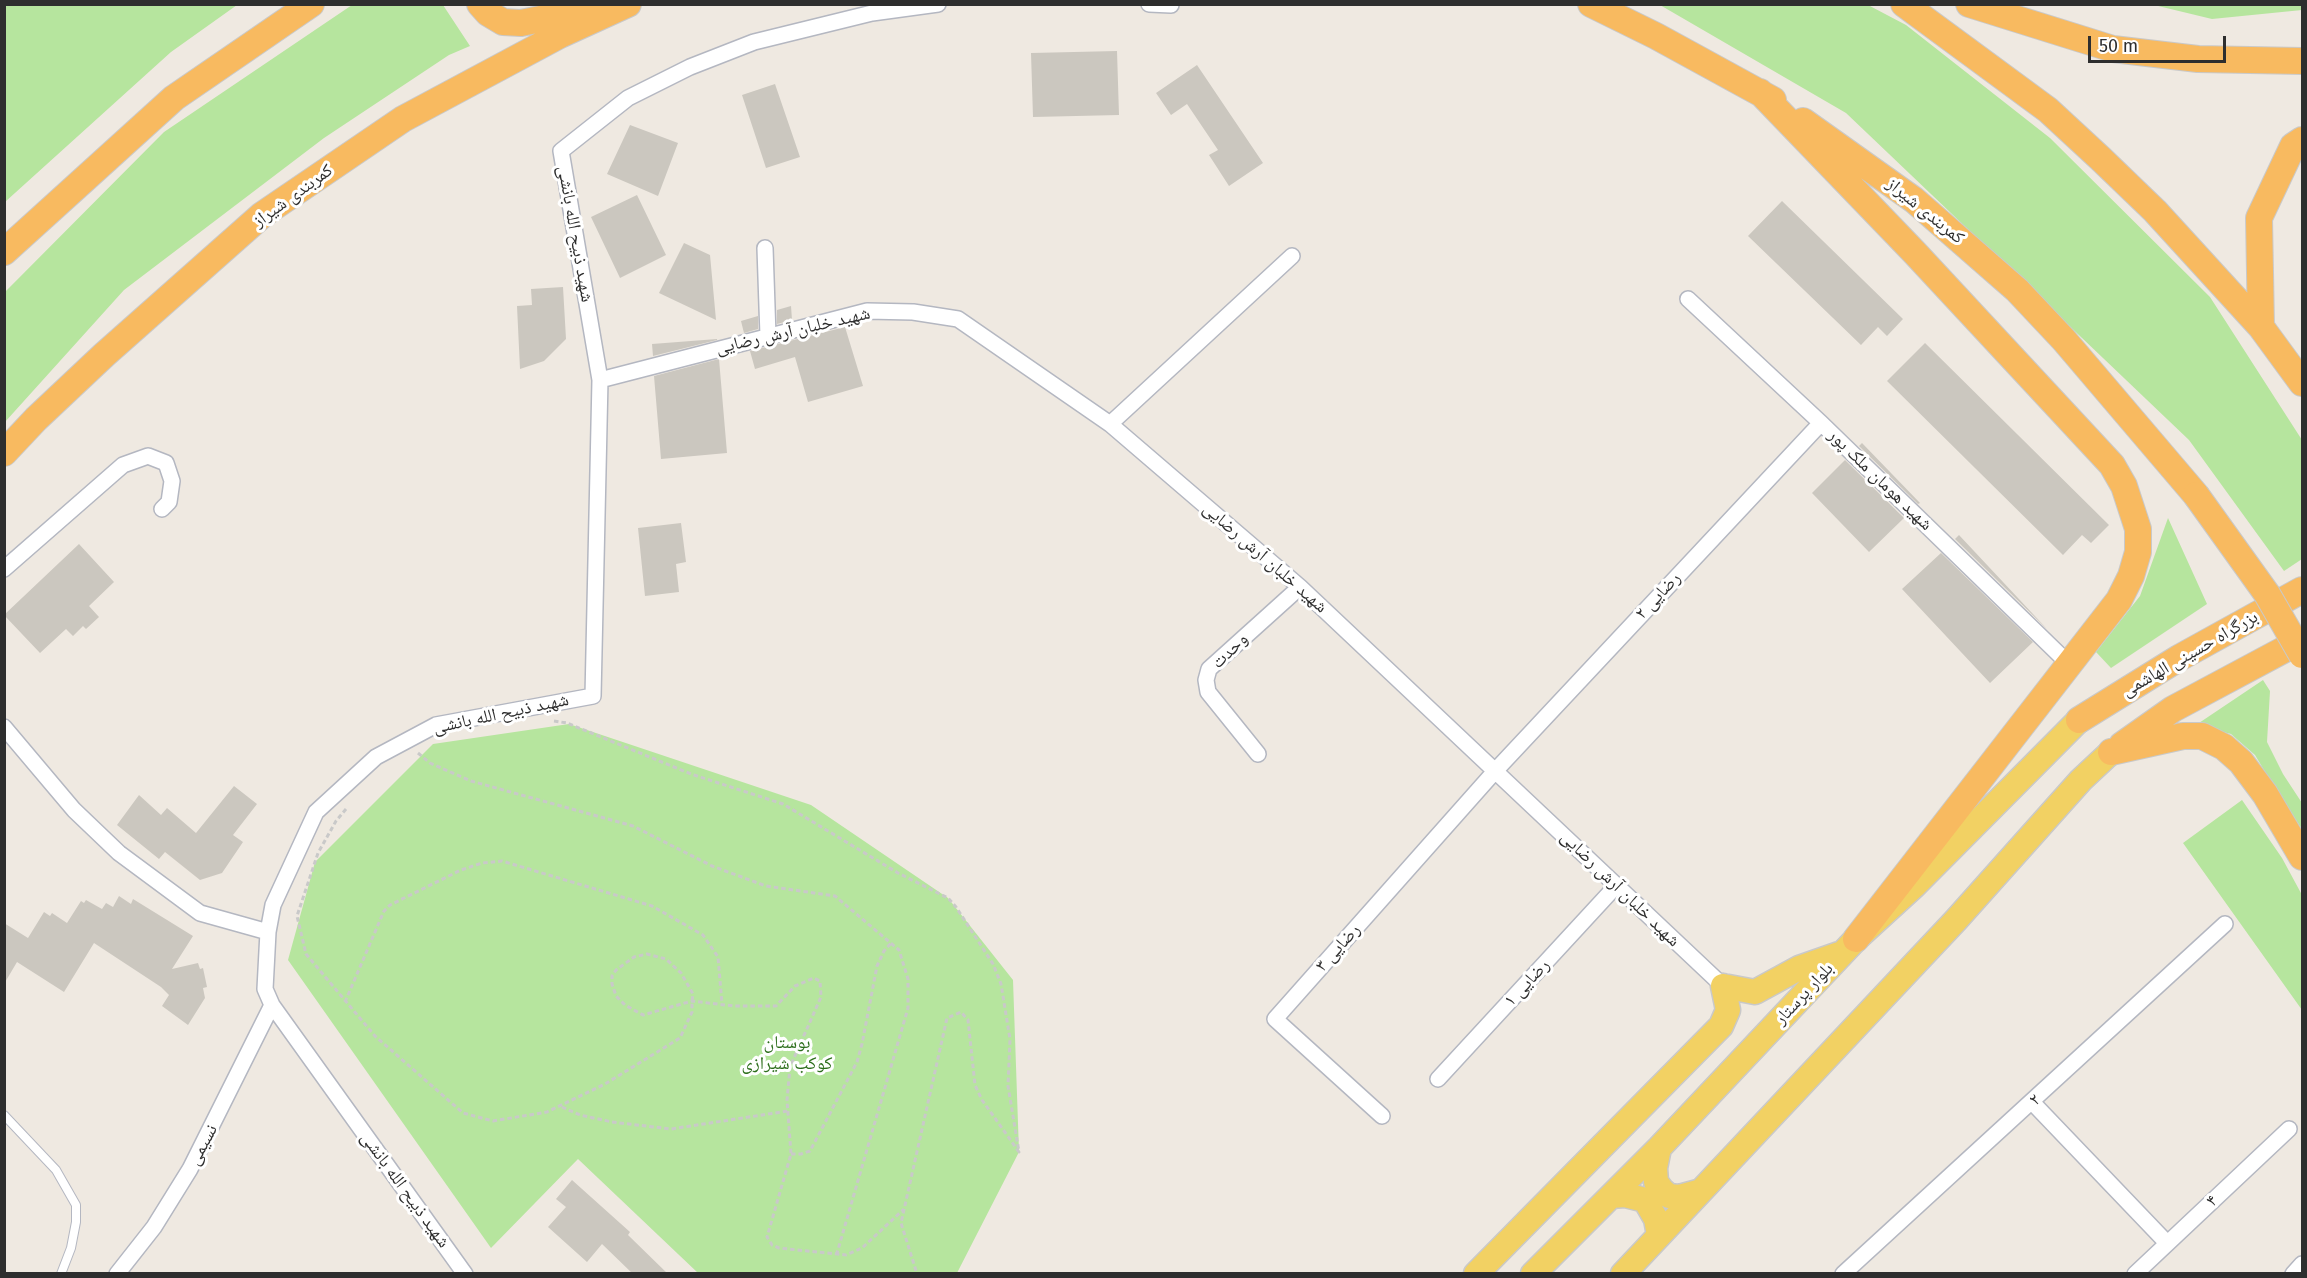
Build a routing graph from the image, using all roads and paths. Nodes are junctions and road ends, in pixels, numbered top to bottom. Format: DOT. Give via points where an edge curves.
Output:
graph roads {
  1 [pos="311,4"];
  2 [pos="480,4"];
  3 [pos="604,4"];
  4 [pos="628,4"];
  5 [pos="938,4"];
  6 [pos="1149,4"];
  7 [pos="1591,4"];
  8 [pos="1904,4"];
  9 [pos="1969,4"];
  10 [pos="1171,5"];
  11 [pos="2302,61"];
  12 [pos="1760,92"];
  13 [pos="2302,140"];
  14 [pos="765,248"];
  15 [pos="4,252"];
  16 [pos="1292,256"];
  17 [pos="1688,299"];
  18 [pos="2261,327"];
  19 [pos="768,336"];
  20 [pos="600,380"];
  21 [pos="2302,383"];
  22 [pos="1821,423"];
  23 [pos="1110,424"];
  24 [pos="4,453"];
  25 [pos="162,509"];
  26 [pos="4,568"];
  27 [pos="1299,587"];
  28 [pos="2302,590"];
  29 [pos="2302,640"];
  30 [pos="2302,655"];
  31 [pos="2069,664"];
  32 [pos="2079,720"];
  33 [pos="542,722"];
  34 [pos="4,727"];
  35 [pos="424,748"];
  36 [pos="417,752"];
  37 [pos="2111,752"];
  38 [pos="1258,754"];
  39 [pos="409,756"];
  40 [pos="1496,770"];
  41 [pos="350,805"];
  42 [pos="2302,857"];
  43 [pos="1616,886"];
  44 [pos="2225,924"];
  45 [pos="268,932"];
  46 [pos="892,942"];
  47 [pos="1849,946"];
  48 [pos="1723,986"];
  49 [pos="692,1001"];
  50 [pos="345,1002"];
  51 [pos="723,1004"];
  52 [pos="272,1005"];
  53 [pos="1438,1079"];
  54 [pos="2032,1102"];
  55 [pos="562,1107"];
  56 [pos="788,1111"];
  57 [pos="4,1115"];
  58 [pos="1382,1116"];
  59 [pos="2289,1129"];
  60 [pos="1659,1148"];
  61 [pos="791,1154"];
  62 [pos="1701,1191"];
  63 [pos="1611,1196"];
  64 [pos="904,1209"];
  65 [pos="1659,1235"];
  66 [pos="2168,1243"];
  67 [pos="837,1253"];
  68 [pos="2302,1264"];
  69 [pos="61,1274"];
  70 [pos="117,1274"];
  71 [pos="465,1274"];
  72 [pos="916,1274"];
  73 [pos="1476,1274"];
  74 [pos="1533,1274"];
  75 [pos="1623,1274"];
  76 [pos="1843,1274"];
  77 [pos="2135,1274"];
  78 [pos="2293,1274"];
  1 -- 15 [label="highway" via="174,98"];
  2 -- 3 [label="highway" via="504,22 521,23"];
  4 -- 24 [label="highway, کمربندی شیراز" via="560,35 403,119 262,215 104,355"];
  5 -- 20 [label="street, شهید ذبیح الله بانشی" via="872,13 754,42 690,67 628,98 561,151"];
  6 -- 10 [label="street"];
  7 -- 12 [label="highway, کمربندی شیراز"];
  8 -- 18 [label="highway" via="2048,110 2155,211"];
  9 -- 11 [label="highway" via="2113,49 2198,58"];
  12 -- 30 [label="highway, کمربندی شیراز, bridge" via="1914,200 2017,290 2196,495 2267,594"];
  12 -- 31 [label="highway" via="1947,286 2112,465 2124,486 2138,530 2138,552 2131,576 2119,600"];
  13 -- 18 [label="highway" via="2293,146 2259,218"];
  14 -- 19 [label="street"];
  16 -- 23 [label="street"];
  17 -- 22 [label="street, شهید هومان ملک پور"];
  18 -- 21 [label="highway"];
  19 -- 20 [label="street, شهید خلبان آرش رضایی"];
  19 -- 23 [label="street, شهید خلبان آرش رضایی" via="867,311 913,312 958,319"];
  20 -- 45 [label="street, شهید ذبیح الله بانشی" via="594,696 436,725 376,757 316,812 273,905"];
  22 -- 31 [label="street, شهید هومان ملک پور"];
  22 -- 40 [label="street, رضایی ۲"];
  23 -- 27 [label="street, شهید خلبان آرش رضایی"];
  25 -- 26 [label="street" via="169,502 172,481 166,463 148,456 123,465"];
  27 -- 38 [label="street, وحدت" via="1209,669 1206,680 1208,692"];
  27 -- 40 [label="street, شهید خلبان آرش رضایی"];
  28 -- 32 [label="highway, بزرگراه حسینی الهاشمی" via="2179,658"];
  29 -- 37 [label="highway" via="2173,709"];
  31 -- 47 [label="highway"];
  32 -- 47 [label="main road, بلوار پرستار"];
  33 -- 64 [label="path" via="567,723 691,774 783,804 898,873 948,898 956,907 993,964 1001,984 1010,1040 1008,1086 1019,1152 975,1085 968,1020 961,1012 947,1018"];
  34 -- 45 [label="street" via="74,810 119,853 200,914"];
  35 -- 36 [label="path"];
  36 -- 39 [label="path"];
  36 -- 46 [label="path" via="430,763 471,781 633,826 712,866 766,885 836,896"];
  37 -- 42 [label="highway" via="2183,736 2202,736 2224,747 2241,762 2265,795"];
  37 -- 62 [label="main road"];
  40 -- 43 [label="street, شهید خلبان آرش رضایی"];
  40 -- 58 [label="street, رضایی ۳" via="1275,1019"];
  41 -- 50 [label="path" via="318,853 297,916 306,954"];
  43 -- 48 [label="street, شهید خلبان آرش رضایی"];
  43 -- 53 [label="street, رضایی ۱"];
  44 -- 54 [label="street, ۲"];
  45 -- 52 [label="street, شهید ذبیح الله بانشی" via="265,989"];
  46 -- 61 [label="path" via="877,966 856,1062 810,1151"];
  46 -- 67 [label="path" via="905,965 908,1008"];
  47 -- 48 [label="main road" via="1755,992"];
  47 -- 60 [label="main road, بلوار پرستار"];
  48 -- 73 [label="main road" via="1728,1010 1721,1026"];
  49 -- 49 [label="path" via="693,994 681,972 666,959 647,954 634,957 612,976 616,996 644,1015"];
  49 -- 51 [label="path"];
  49 -- 55 [label="path" via="692,1012 680,1038"];
  50 -- 51 [label="path" via="390,904 461,870 501,861 652,906 704,935 718,957"];
  50 -- 55 [label="path" via="375,1036 462,1113 509,1120"];
  51 -- 56 [label="path" via="776,1006 806,979 820,981 821,998 790,1067"];
  52 -- 70 [label="street, نسیمی" via="190,1169 154,1227"];
  52 -- 71 [label="street, شهید ذبیح الله بانشی"];
  54 -- 66 [label="street"];
  54 -- 76 [label="street, ۲"];
  55 -- 56 [label="path" via="612,1122 671,1129"];
  56 -- 61 [label="path"];
  57 -- 69 [label="lane" via="56,1170 76,1205 71,1248"];
  59 -- 66 [label="street, ۴"];
  60 -- 62 [label="main road" via="1655,1168 1656,1182 1662,1190 1679,1197"];
  60 -- 63 [label="main road, بلوار پرستار"];
  61 -- 67 [label="path" via="766,1237 780,1248"];
  62 -- 65 [label="main road"];
  63 -- 65 [label="main road" via="1645,1200 1656,1218"];
  63 -- 74 [label="main road, بلوار پرستار"];
  64 -- 67 [label="path" via="862,1248 846,1255"];
  64 -- 72 [label="path" via="901,1223"];
  65 -- 75 [label="main road"];
  66 -- 77 [label="street, ۴"];
  68 -- 78 [label="street"];
}
